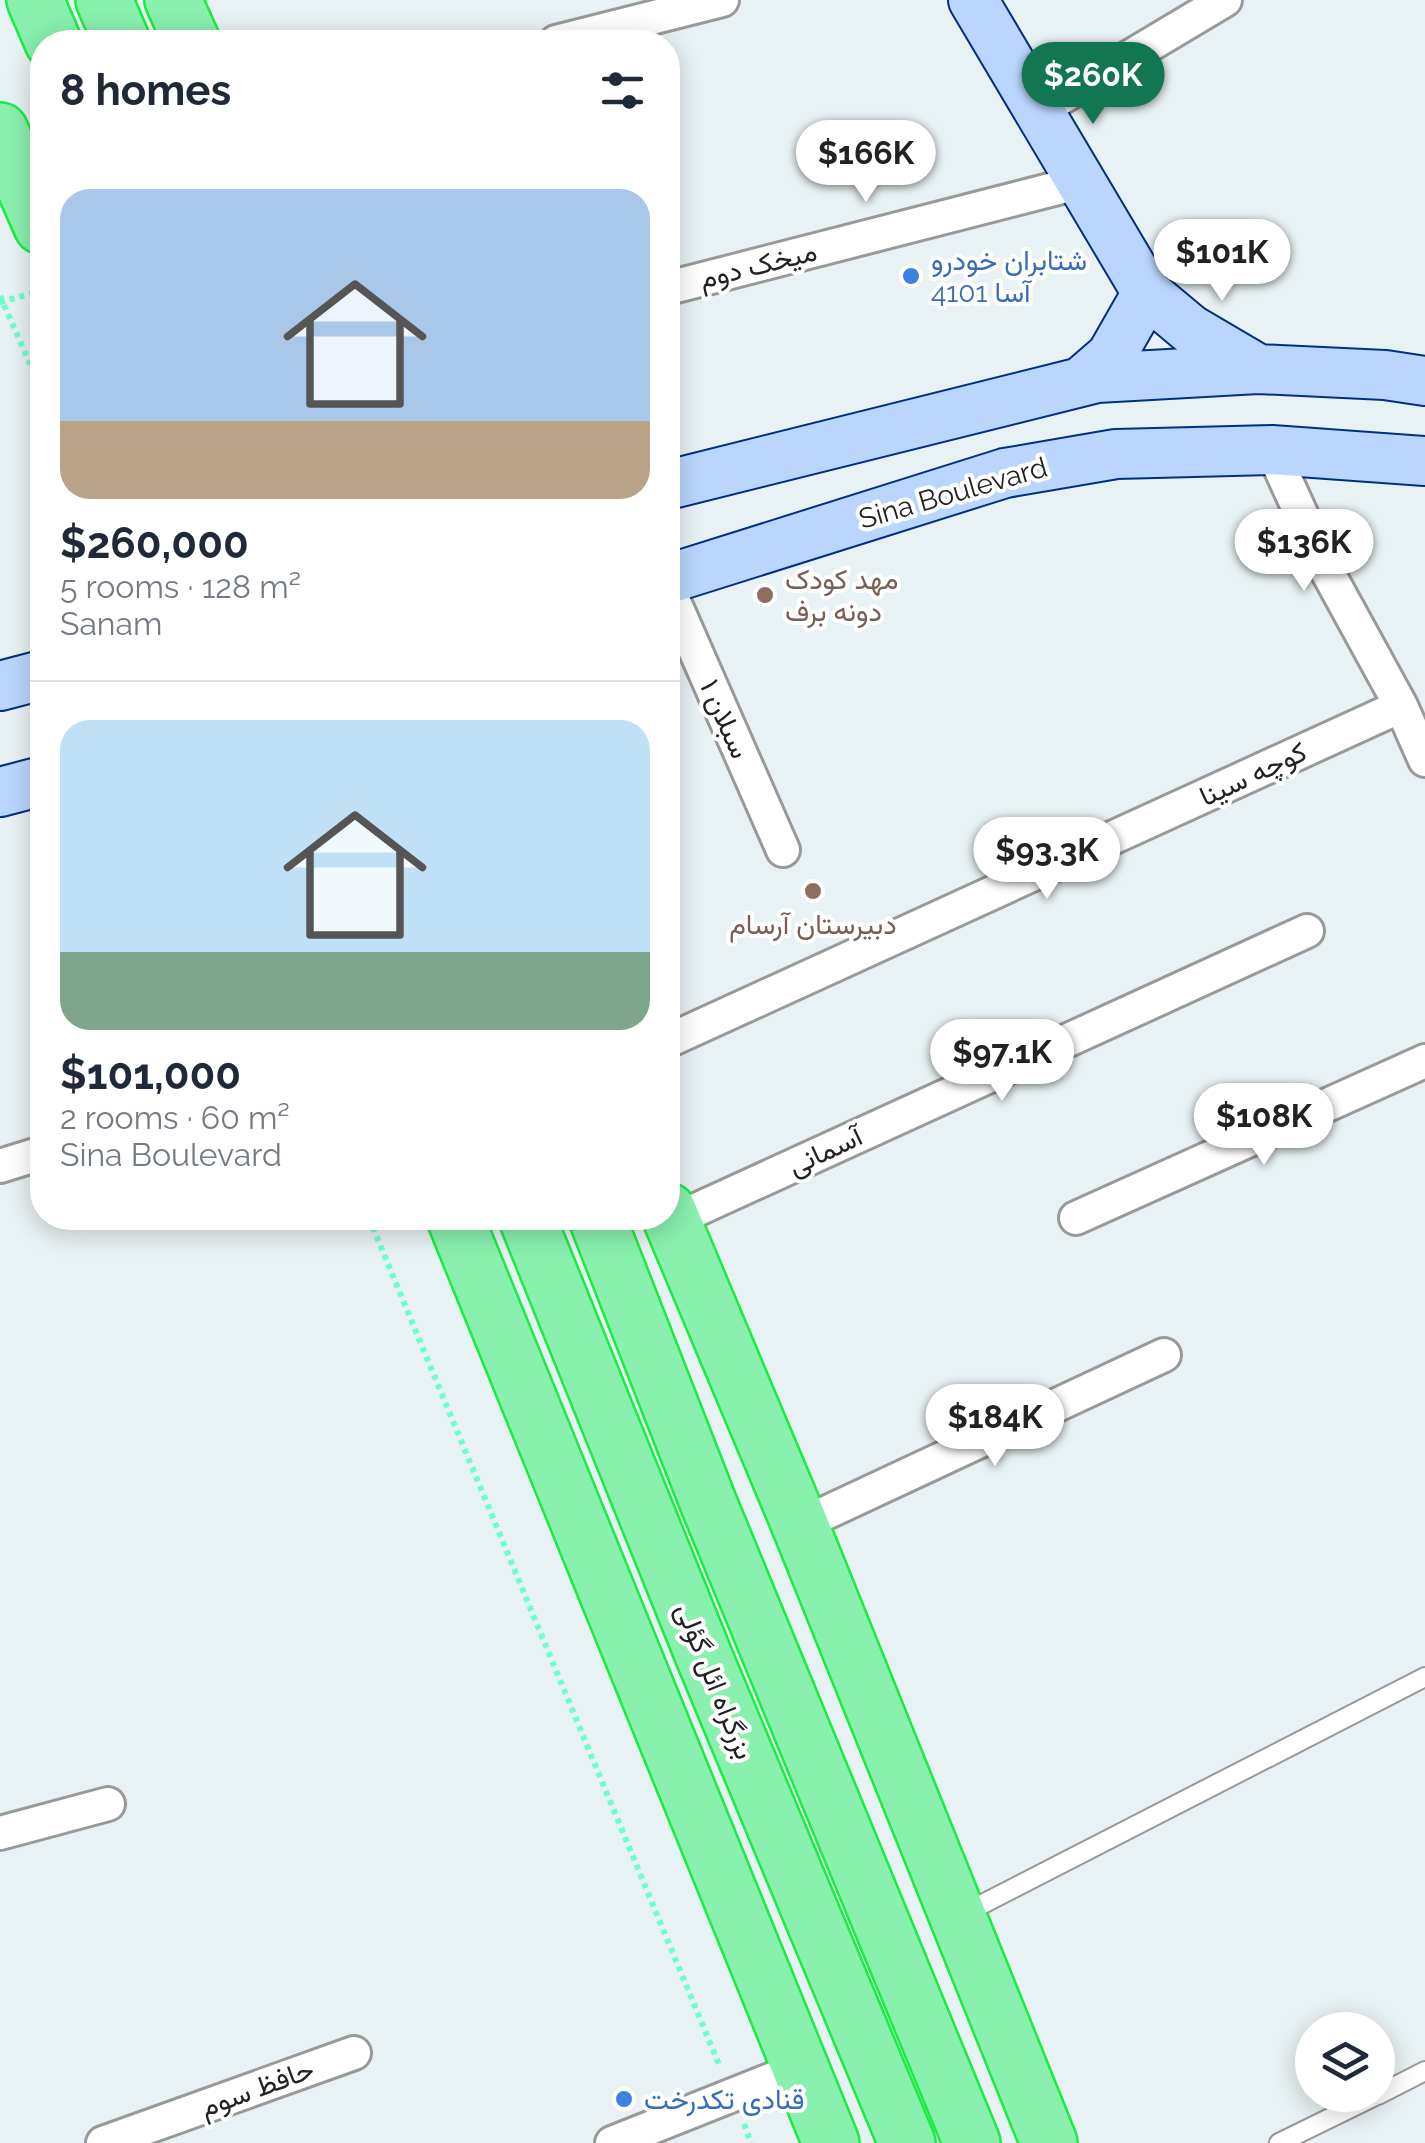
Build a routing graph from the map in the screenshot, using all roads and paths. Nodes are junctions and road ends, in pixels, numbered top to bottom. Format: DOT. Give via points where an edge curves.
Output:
graph roads {
  1 [pos="34,0"];
  2 [pos="104,0"];
  3 [pos="173,0"];
  4 [pos="722,0"];
  5 [pos="973,0"];
  6 [pos="1225,0"];
  7 [pos="48,30"];
  8 [pos="117,30"];
  9 [pos="187,30"];
  10 [pos="603,30"];
  11 [pos="1038,111"];
  12 [pos="0,130"];
  13 [pos="1080,182"];
  14 [pos="30,199"];
  15 [pos="680,285"];
  16 [pos="30,293"];
  17 [pos="1147,294"];
  18 [pos="1,300"];
  19 [pos="30,364"];
  20 [pos="1258,369"];
  21 [pos="1081,382"];
  22 [pos="1425,382"];
  23 [pos="1272,450"];
  24 [pos="1425,460"];
  25 [pos="680,482"];
  26 [pos="680,575"];
  27 [pos="680,615"];
  28 [pos="30,677"];
  29 [pos="0,686"];
  30 [pos="1401,706"];
  31 [pos="1425,760"];
  32 [pos="30,784"];
  33 [pos="0,792"];
  34 [pos="783,850"];
  35 [pos="1306,931"];
  36 [pos="680,1036"];
  37 [pos="1425,1061"];
  38 [pos="30,1157"];
  39 [pos="0,1166"];
  40 [pos="680,1212"];
  41 [pos="1076,1218"];
  42 [pos="374,1230"];
  43 [pos="460,1230"];
  44 [pos="532,1230"];
  45 [pos="602,1230"];
  46 [pos="676,1230"];
  47 [pos="1164,1355"];
  48 [pos="800,1526"];
  49 [pos="1425,1677"];
  50 [pos="108,1804"];
  51 [pos="0,1833"];
  52 [pos="955,1917"];
  53 [pos="354,2053"];
  54 [pos="798,2068"];
  55 [pos="1425,2071"];
  56 [pos="1395,2086"];
  57 [pos="732,2095"];
  58 [pos="1342,2112"];
  59 [pos="181,2130"];
  60 [pos="103,2143"];
  61 [pos="612,2143"];
  62 [pos="751,2143"];
  63 [pos="830,2143"];
  64 [pos="907,2143"];
  65 [pos="972,2143"];
  66 [pos="1048,2143"];
  67 [pos="1278,2143"];
  1 -- 7 [label="highway"];
  2 -- 8 [label="highway"];
  3 -- 9 [label="highway"];
  4 -- 10 [label="street"];
  5 -- 11 [label="main road"];
  6 -- 11 [label="street"];
  11 -- 13 [label="main road"];
  12 -- 14 [label="highway"];
  13 -- 15 [label="street, میخک دوم"];
  13 -- 17 [label="main road"];
  16 -- 18 [label="path"];
  17 -- 20 [label="main road" via="1190,330"];
  17 -- 21 [label="main road" via="1110,356"];
  18 -- 19 [label="path"];
  20 -- 21 [label="main road"];
  20 -- 22 [label="main road"];
  21 -- 25 [label="main road"];
  23 -- 24 [label="main road, Sina Boulevard"];
  23 -- 26 [label="main road, Sina Boulevard" via="1116,454 1005,473"];
  23 -- 30 [label="street" via="1327,571"];
  27 -- 34 [label="street, سبلان ۱"];
  28 -- 29 [label="main road"];
  30 -- 31 [label="street"];
  30 -- 36 [label="street, کوچه سینا"];
  32 -- 33 [label="main road"];
  35 -- 40 [label="street, آسمانی"];
  37 -- 41 [label="street"];
  38 -- 39 [label="street"];
  42 -- 57 [label="path"];
  43 -- 54 [label="highway"];
  44 -- 64 [label="highway, بزرگراه ائل گؤلی"];
  45 -- 65 [label="highway"];
  46 -- 48 [label="highway"];
  47 -- 48 [label="street"];
  48 -- 52 [label="highway"];
  49 -- 52 [label="lane"];
  50 -- 51 [label="street"];
  52 -- 66 [label="highway"];
  53 -- 59 [label="street, حافظ سوم"];
  54 -- 57 [label="street"];
  54 -- 63 [label="highway"];
  55 -- 56 [label="lane"];
  57 -- 61 [label="street"];
  57 -- 62 [label="path"];
  58 -- 67 [label="lane"];
  59 -- 60 [label="street, حافظ سوم"];
}
